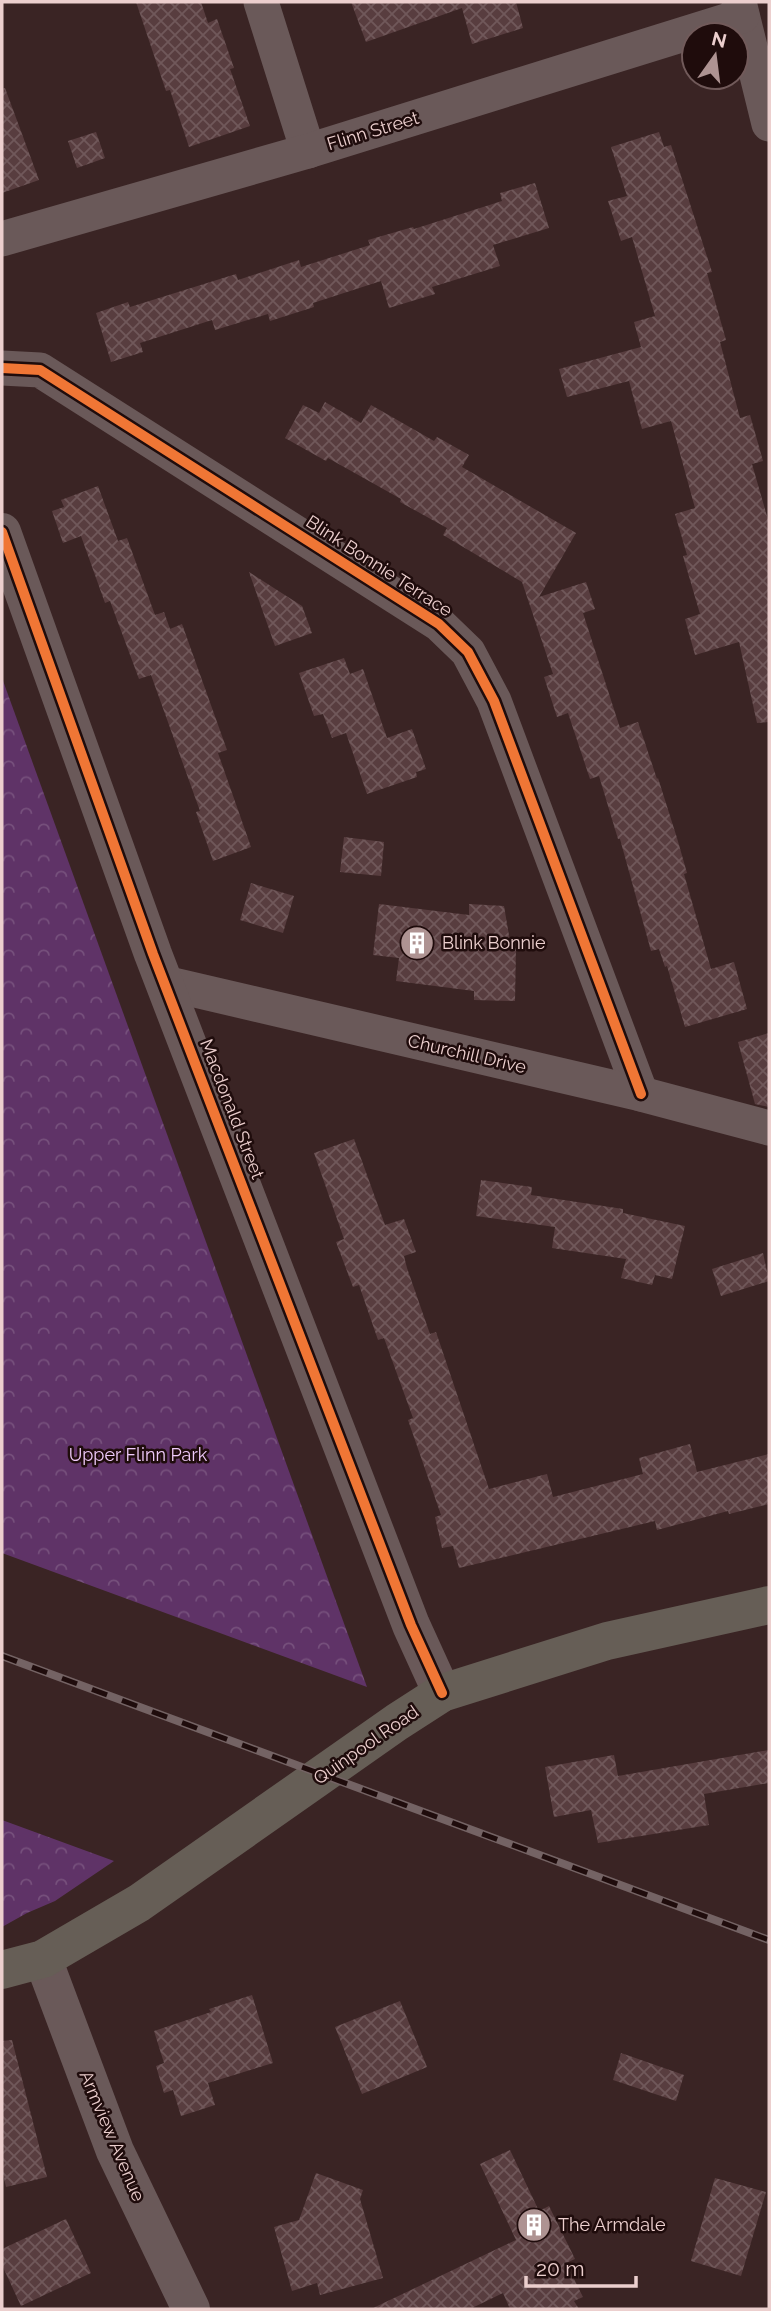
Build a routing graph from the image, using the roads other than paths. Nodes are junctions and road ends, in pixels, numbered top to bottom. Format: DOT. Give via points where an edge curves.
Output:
graph roads {
  1 [pos="261,2"];
  2 [pos="740,9"];
  3 [pos="769,124"];
  4 [pos="308,151"];
  5 [pos="2,239"];
  6 [pos="2,368"];
  7 [pos="2,532"];
  8 [pos="165,983"];
  9 [pos="641,1094"];
  10 [pos="769,1128"];
  11 [pos="769,1605"];
  12 [pos="442,1693"];
  13 [pos="43,1959"];
  14 [pos="2,1970"];
  15 [pos="191,2309"];
  1 -- 4 [label="street"];
  2 -- 3 [label="street"];
  2 -- 4 [label="street, Flinn Street"];
  4 -- 5 [label="street, Flinn Street"];
  6 -- 9 [label="street, Blink Bonnie Terrace" via="40,370 439,624 468,652 494,701"];
  7 -- 8 [label="street, Macdonald Street"];
  8 -- 9 [label="street, Churchill Drive"];
  8 -- 12 [label="street, Macdonald Street" via="401,1599"];
  9 -- 10 [label="street, Churchill Drive"];
  11 -- 12 [label="main road, Quinpool Road" via="607,1641"];
  12 -- 13 [label="main road, Quinpool Road" via="139,1903"];
  13 -- 14 [label="main road, Quinpool Road"];
  13 -- 15 [label="street, Armview Avenue" via="115,2151"];
}
